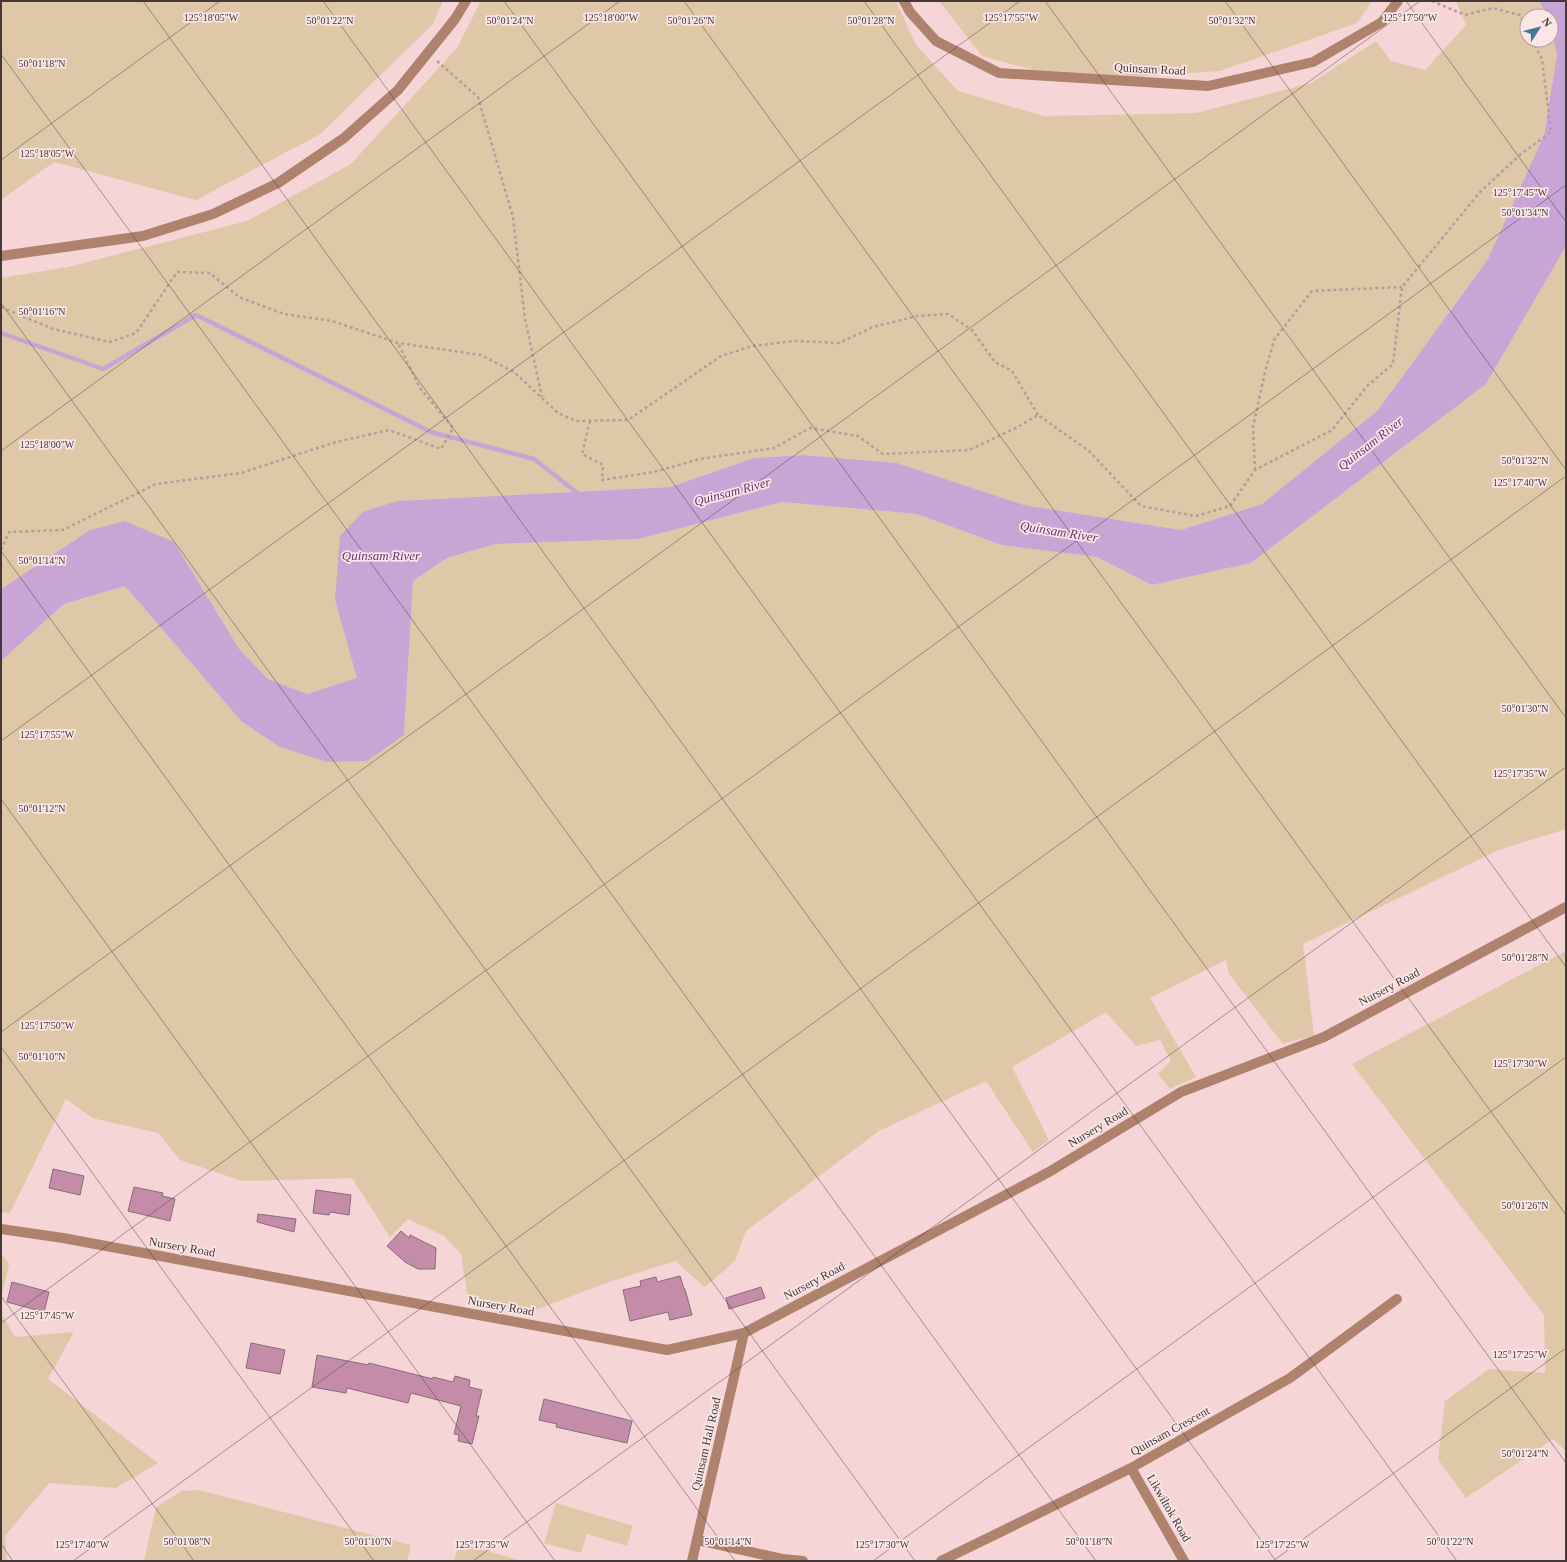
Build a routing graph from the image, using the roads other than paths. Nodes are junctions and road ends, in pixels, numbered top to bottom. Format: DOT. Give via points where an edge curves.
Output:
graph roads {
  1 [pos="466,1"];
  2 [pos="904,1"];
  3 [pos="1398,1"];
  4 [pos="1,256"];
  5 [pos="1566,907"];
  6 [pos="1,1229"];
  7 [pos="1398,1300"];
  8 [pos="744,1333"];
  9 [pos="1131,1468"];
  10 [pos="698,1540"];
  11 [pos="692,1561"];
  12 [pos="803,1561"];
  13 [pos="941,1561"];
  14 [pos="1184,1561"];
  1 -- 4 [label="street" via="455,19 398,90 344,138 272,186 213,214 143,236"];
  2 -- 3 [label="street, Quinsam Road" via="910,12 936,41 999,73 1208,86 1313,62 1382,22"];
  5 -- 8 [label="street, Nursery Road" via="1324,1037 1181,1092 1049,1172"];
  6 -- 8 [label="street, Nursery Road" via="63,1238 667,1350"];
  7 -- 9 [label="street, Quinsam Crescent" via="1290,1378"];
  8 -- 10 [label="street, Quinsam Hall Road"];
  9 -- 13 [label="street, Quinsam Crescent"];
  9 -- 14 [label="street, Likwiltok Road"];
  10 -- 11 [label="street, Quinsam Hall Road"];
  10 -- 12 [label="street" via="782,1559"];
}
